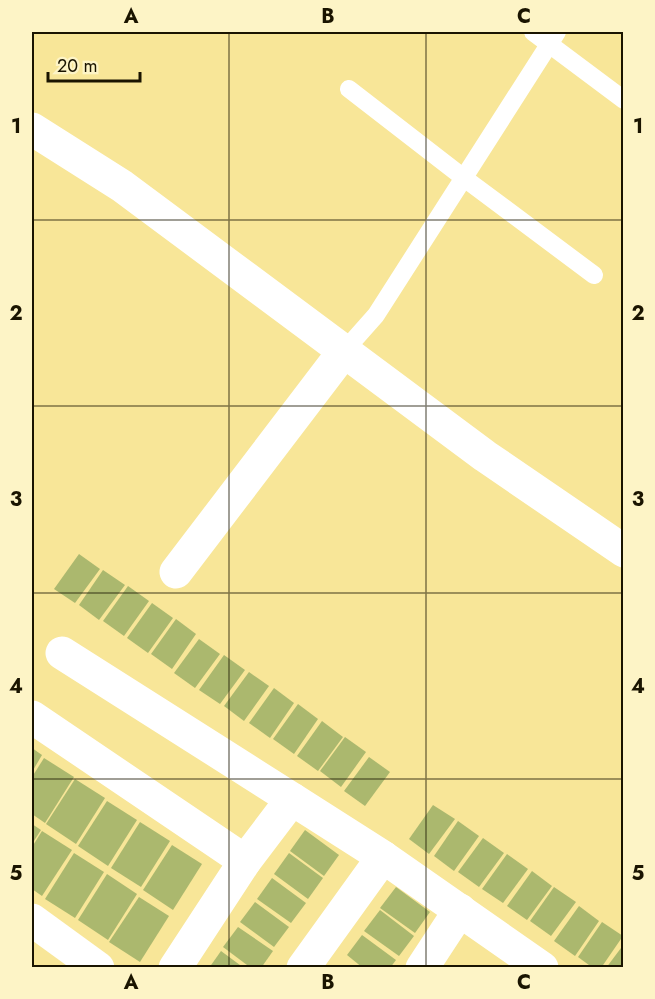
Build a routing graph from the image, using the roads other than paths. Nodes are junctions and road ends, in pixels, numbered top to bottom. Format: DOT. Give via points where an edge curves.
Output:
graph roads {
  1 [pos="533,32"];
  2 [pos="554,38"];
  3 [pos="349,89"];
  4 [pos="624,100"];
  5 [pos="32,129"];
  6 [pos="464,178"];
  7 [pos="594,275"];
  8 [pos="345,350"];
  9 [pos="624,550"];
  10 [pos="176,572"];
  11 [pos="62,653"];
  12 [pos="32,717"];
  13 [pos="292,799"];
  14 [pos="383,857"];
  15 [pos="245,861"];
  16 [pos="460,910"];
  17 [pos="32,920"];
  18 [pos="98,968"];
  19 [pos="175,968"];
  20 [pos="303,968"];
  21 [pos="422,968"];
  22 [pos="543,968"];
  1 -- 2 [label="lane"];
  2 -- 4 [label="lane"];
  2 -- 6 [label="lane"];
  3 -- 6 [label="lane"];
  5 -- 8 [label="street" via="122,186"];
  6 -- 7 [label="lane"];
  6 -- 8 [label="lane" via="376,315"];
  8 -- 9 [label="street" via="485,456"];
  8 -- 10 [label="street"];
  11 -- 13 [label="street"];
  12 -- 15 [label="street"];
  13 -- 14 [label="street"];
  13 -- 15 [label="street"];
  14 -- 16 [label="street"];
  14 -- 20 [label="street"];
  15 -- 19 [label="street"];
  16 -- 21 [label="street"];
  16 -- 22 [label="street"];
  17 -- 18 [label="street"];
}
